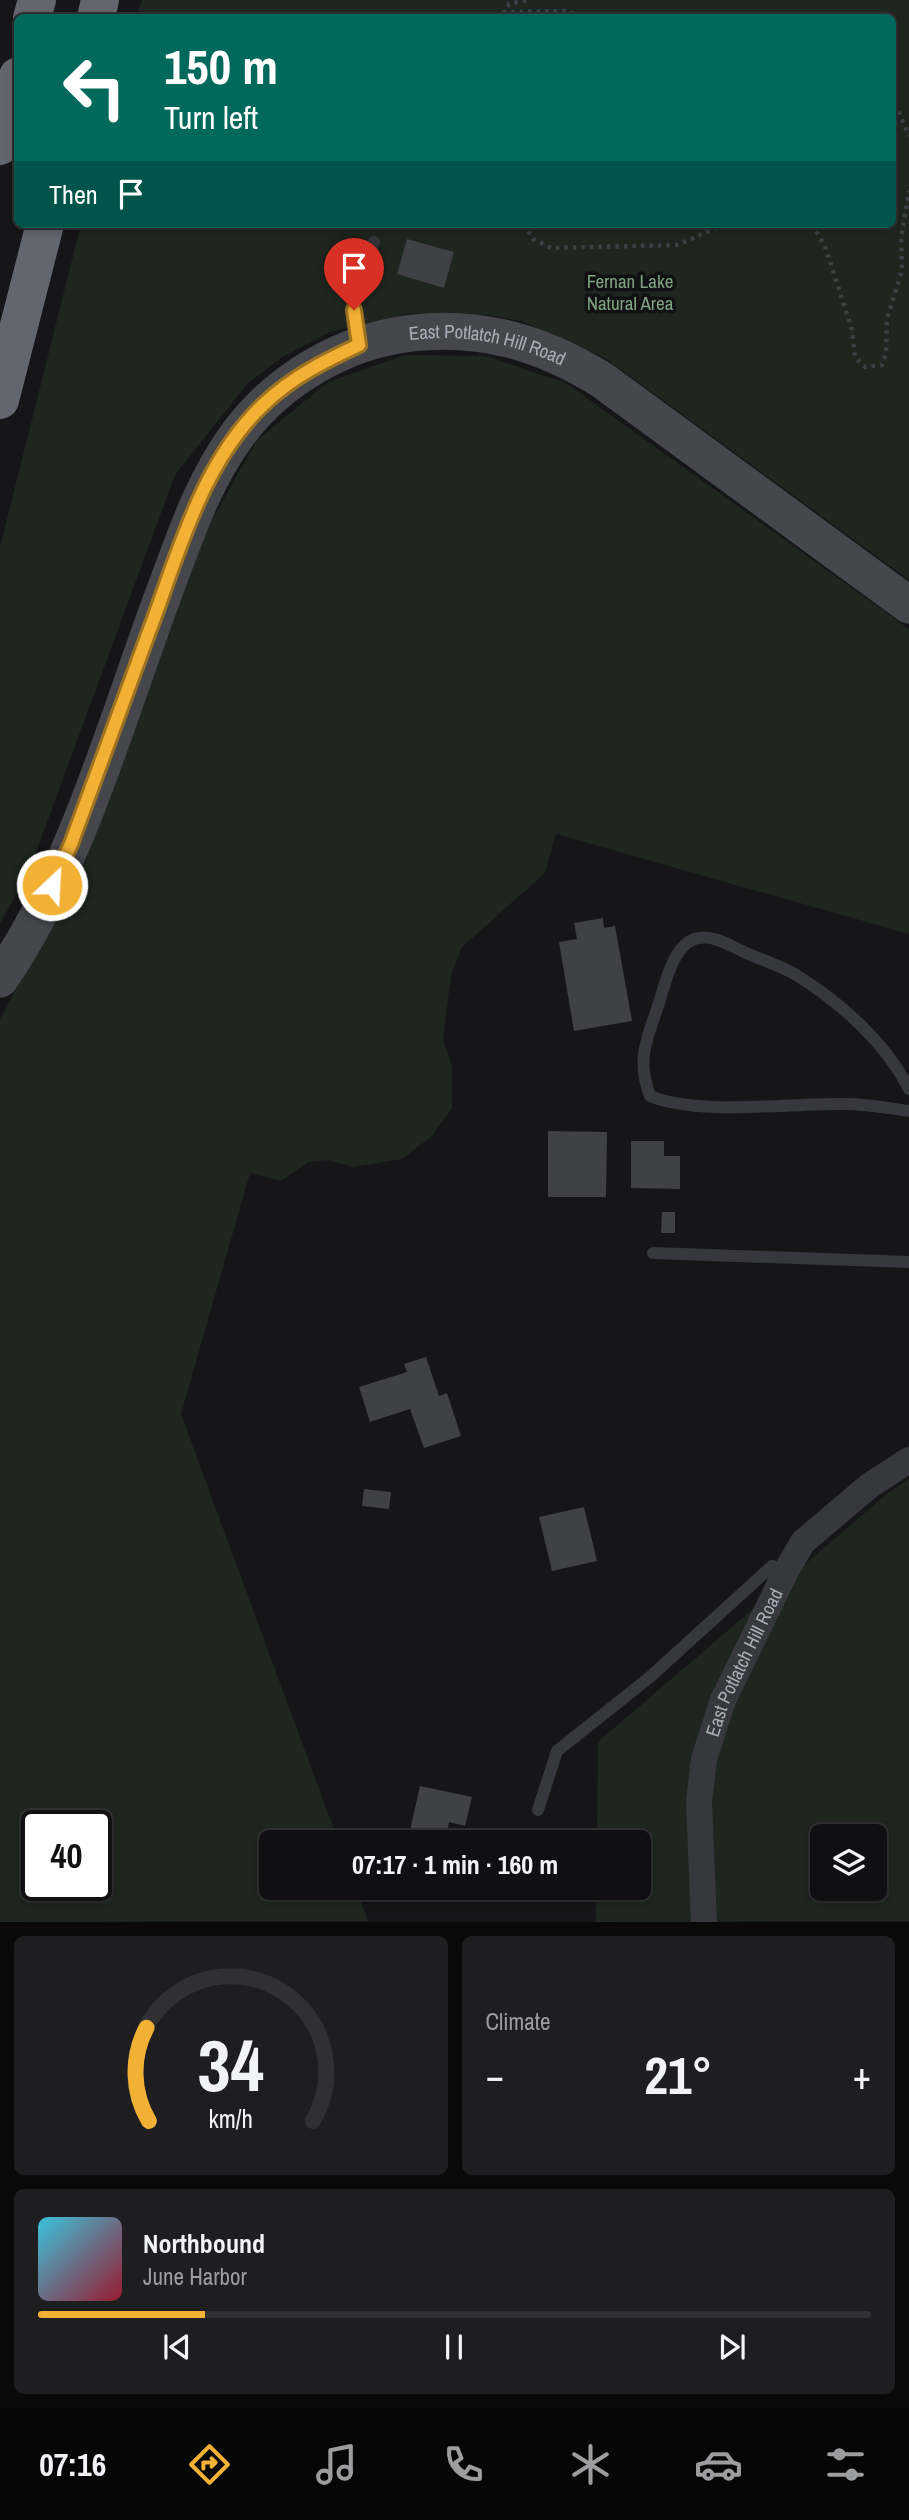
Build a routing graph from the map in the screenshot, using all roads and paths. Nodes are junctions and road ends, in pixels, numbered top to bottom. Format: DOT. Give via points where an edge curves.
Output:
graph roads {
  1 [pos="526,0"];
  2 [pos="575,14"];
  3 [pos="14,92"];
  4 [pos="896,105"];
  5 [pos="909,136"];
  6 [pos="0,146"];
  7 [pos="909,191"];
  8 [pos="44,228"];
  9 [pos="526,228"];
  10 [pos="717,228"];
  11 [pos="814,228"];
  12 [pos="374,242"];
  13 [pos="359,345"];
  14 [pos="0,400"];
  15 [pos="909,605"];
  16 [pos="0,979"];
  17 [pos="909,1089"];
  18 [pos="909,1111"];
  19 [pos="653,1253"];
  20 [pos="909,1262"];
  21 [pos="909,1460"];
  22 [pos="786,1571"];
  23 [pos="538,1810"];
  24 [pos="704,1922"];
  1 -- 2 [label="path" via="509,4 504,12"];
  3 -- 6 [label="highway"];
  4 -- 5 [label="path"];
  7 -- 11 [label="path" via="901,238 902,270 887,319 887,353 882,365 865,367 855,357 852,330 826,249"];
  8 -- 14 [label="highway"];
  9 -- 10 [label="path" via="533,239 551,248 677,245"];
  12 -- 13 [label="lane" via="355,298"];
  13 -- 15 [label="street, East Potlatch Hill Road" via="395,335 468,331 507,337 571,361"];
  13 -- 16 [label="street, East Potlatch Hill Road" via="325,360 281,390 239,433 217,465 187,531 71,844 43,905"];
  17 -- 18 [label="lane" via="898,1067 865,1029 797,976 717,940 697,937 683,946 669,972 643,1049 642,1074 650,1096 664,1101 848,1104"];
  19 -- 20 [label="lane"];
  21 -- 22 [label="street, East Potlatch Hill Road" via="837,1511 803,1542"];
  22 -- 23 [label="lane" via="772,1566 650,1677 557,1751"];
  22 -- 24 [label="street, East Potlatch Hill Road" via="723,1700 704,1759 699,1816"];
}
